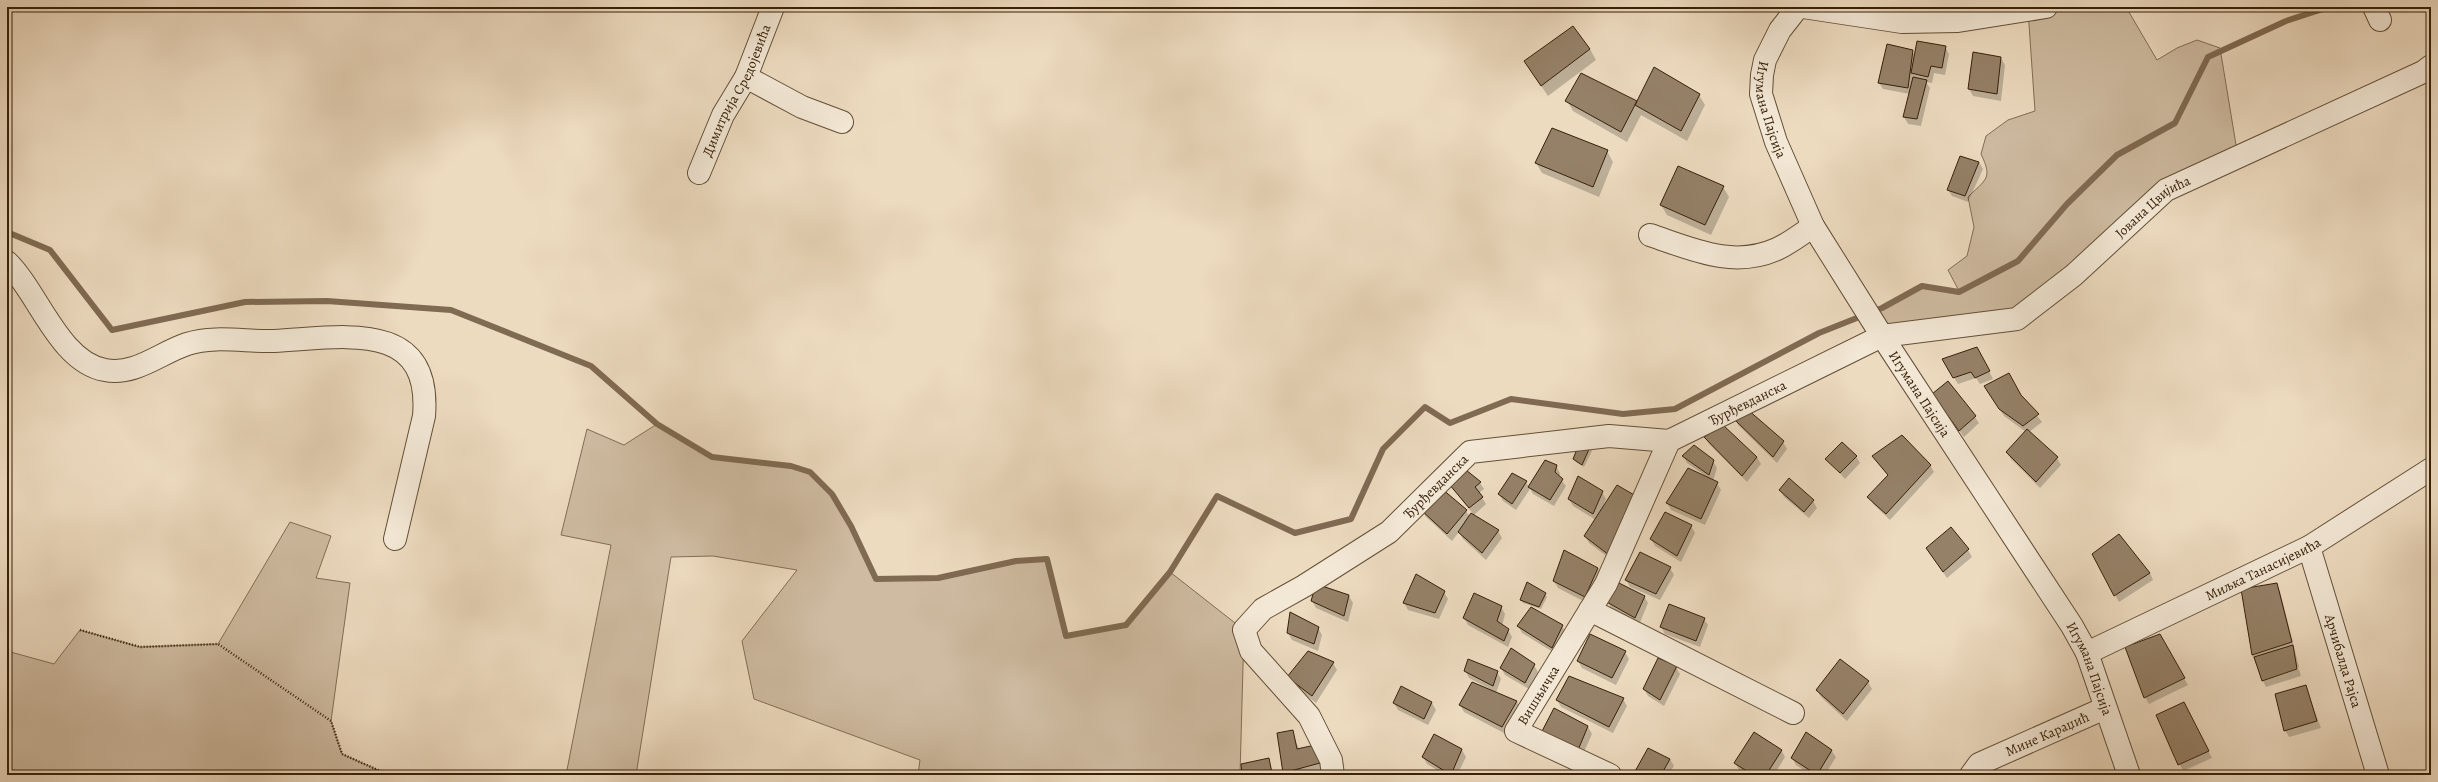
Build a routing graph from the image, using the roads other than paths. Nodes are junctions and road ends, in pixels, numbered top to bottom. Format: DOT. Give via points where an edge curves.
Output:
graph roads {
  1 [pos="773,7"];
  2 [pos="1798,7"];
  3 [pos="1803,7"];
  4 [pos="2046,7"];
  5 [pos="2431,66"];
  6 [pos="746,77"];
  7 [pos="842,122"];
  8 [pos="699,174"];
  9 [pos="1813,226"];
  10 [pos="1650,235"];
  11 [pos="7,262"];
  12 [pos="1882,336"];
  13 [pos="1669,441"];
  14 [pos="2431,469"];
  15 [pos="395,540"];
  16 [pos="2309,547"];
  17 [pos="1590,610"];
  18 [pos="2087,653"];
  19 [pos="2105,708"];
  20 [pos="1793,713"];
  21 [pos="1333,775"];
  22 [pos="1610,775"];
  23 [pos="1971,775"];
  24 [pos="2129,775"];
  25 [pos="2378,775"];
  1 -- 6 [label="street, Димитрија Средојевића"];
  2 -- 9 [label="street, Игумана Пајсија" via="1780,30 1764,60 1761,94 1776,142"];
  3 -- 4 [label="street" via="1902,22 1958,21"];
  5 -- 12 [label="street, Јована Цвијића" via="2423,72 2166,190 2074,275 2017,319"];
  6 -- 7 [label="street" via="802,107"];
  6 -- 8 [label="street, Димитрија Средојевића" via="723,115"];
  9 -- 10 [label="street" via="1779,248 1750,257 1716,257"];
  9 -- 12 [label="street, Игумана Пајсија"];
  11 -- 15 [label="street" via="74,353 87,363 104,370 124,371 187,344 211,340 371,338 387,342 403,351 422,377 425,396 424,416"];
  12 -- 13 [label="street, Ђурђевданска"];
  12 -- 18 [label="street, Игумана Пајсија" via="2072,626"];
  13 -- 17 [label="street, Вишњичка" via="1606,584"];
  13 -- 21 [label="street, Ђурђевданска" via="1609,436 1470,452 1389,532 1263,609 1244,630 1251,651 1308,716 1331,760"];
  14 -- 16 [label="street, Миљка Танасијевића"];
  16 -- 18 [label="street, Миљка Танасијевића"];
  16 -- 25 [label="street, Арчибалда Рајса"];
  17 -- 20 [label="street"];
  17 -- 22 [label="street, Вишњичка" via="1516,731"];
  18 -- 19 [label="street, Игумана Пајсија"];
  19 -- 23 [label="street, Мине Караџић" via="1979,764"];
  19 -- 24 [label="street, Игумана Пајсија"];
}
